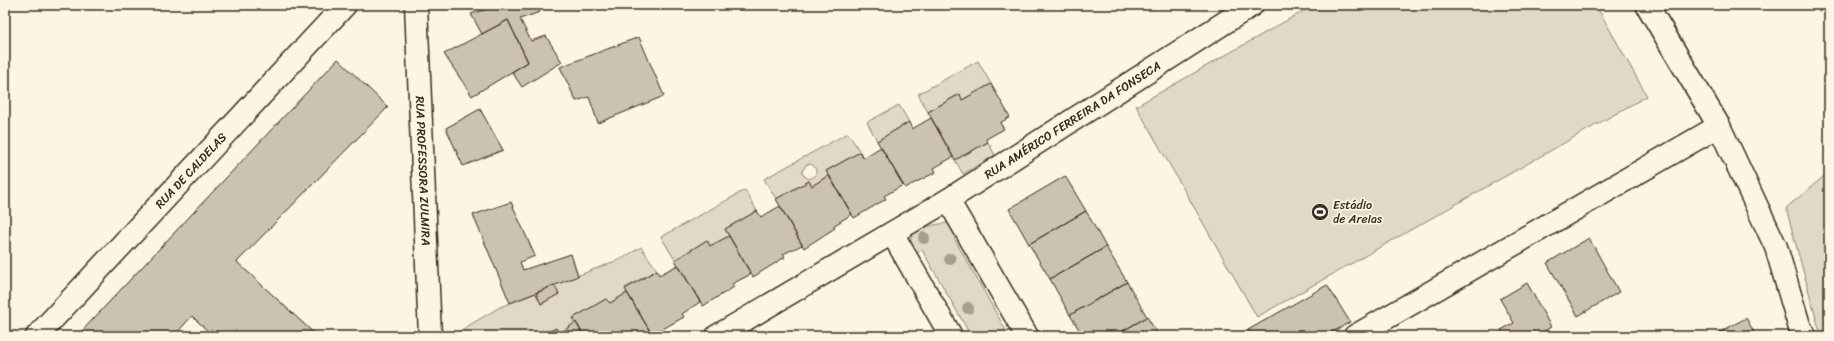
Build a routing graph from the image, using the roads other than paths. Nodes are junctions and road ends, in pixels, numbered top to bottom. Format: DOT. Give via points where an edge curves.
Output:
graph roads {
  1 [pos="345,5"];
  2 [pos="416,5"];
  3 [pos="1252,5"];
  4 [pos="1647,5"];
  5 [pos="1719,126"];
  6 [pos="948,200"];
  7 [pos="892,233"];
  8 [pos="1801,332"];
  9 [pos="37,336"];
  10 [pos="430,336"];
  11 [pos="717,336"];
  12 [pos="951,336"];
  13 [pos="1027,336"];
  14 [pos="1356,336"];
  1 -- 9 [label="street, RUA DE CALDELAS"];
  2 -- 10 [label="street, RUA PROFESSORA ZULMIRA"];
  3 -- 6 [label="street, RUA AMÉRICO FERREIRA DA FONSECA"];
  4 -- 5 [label="street"];
  5 -- 8 [label="street" via="1776,247"];
  5 -- 14 [label="street"];
  6 -- 7 [label="street, RUA AMÉRICO FERREIRA DA FONSECA"];
  6 -- 13 [label="street"];
  7 -- 11 [label="street, RUA AMÉRICO FERREIRA DA FONSECA"];
  7 -- 12 [label="street"];
}
